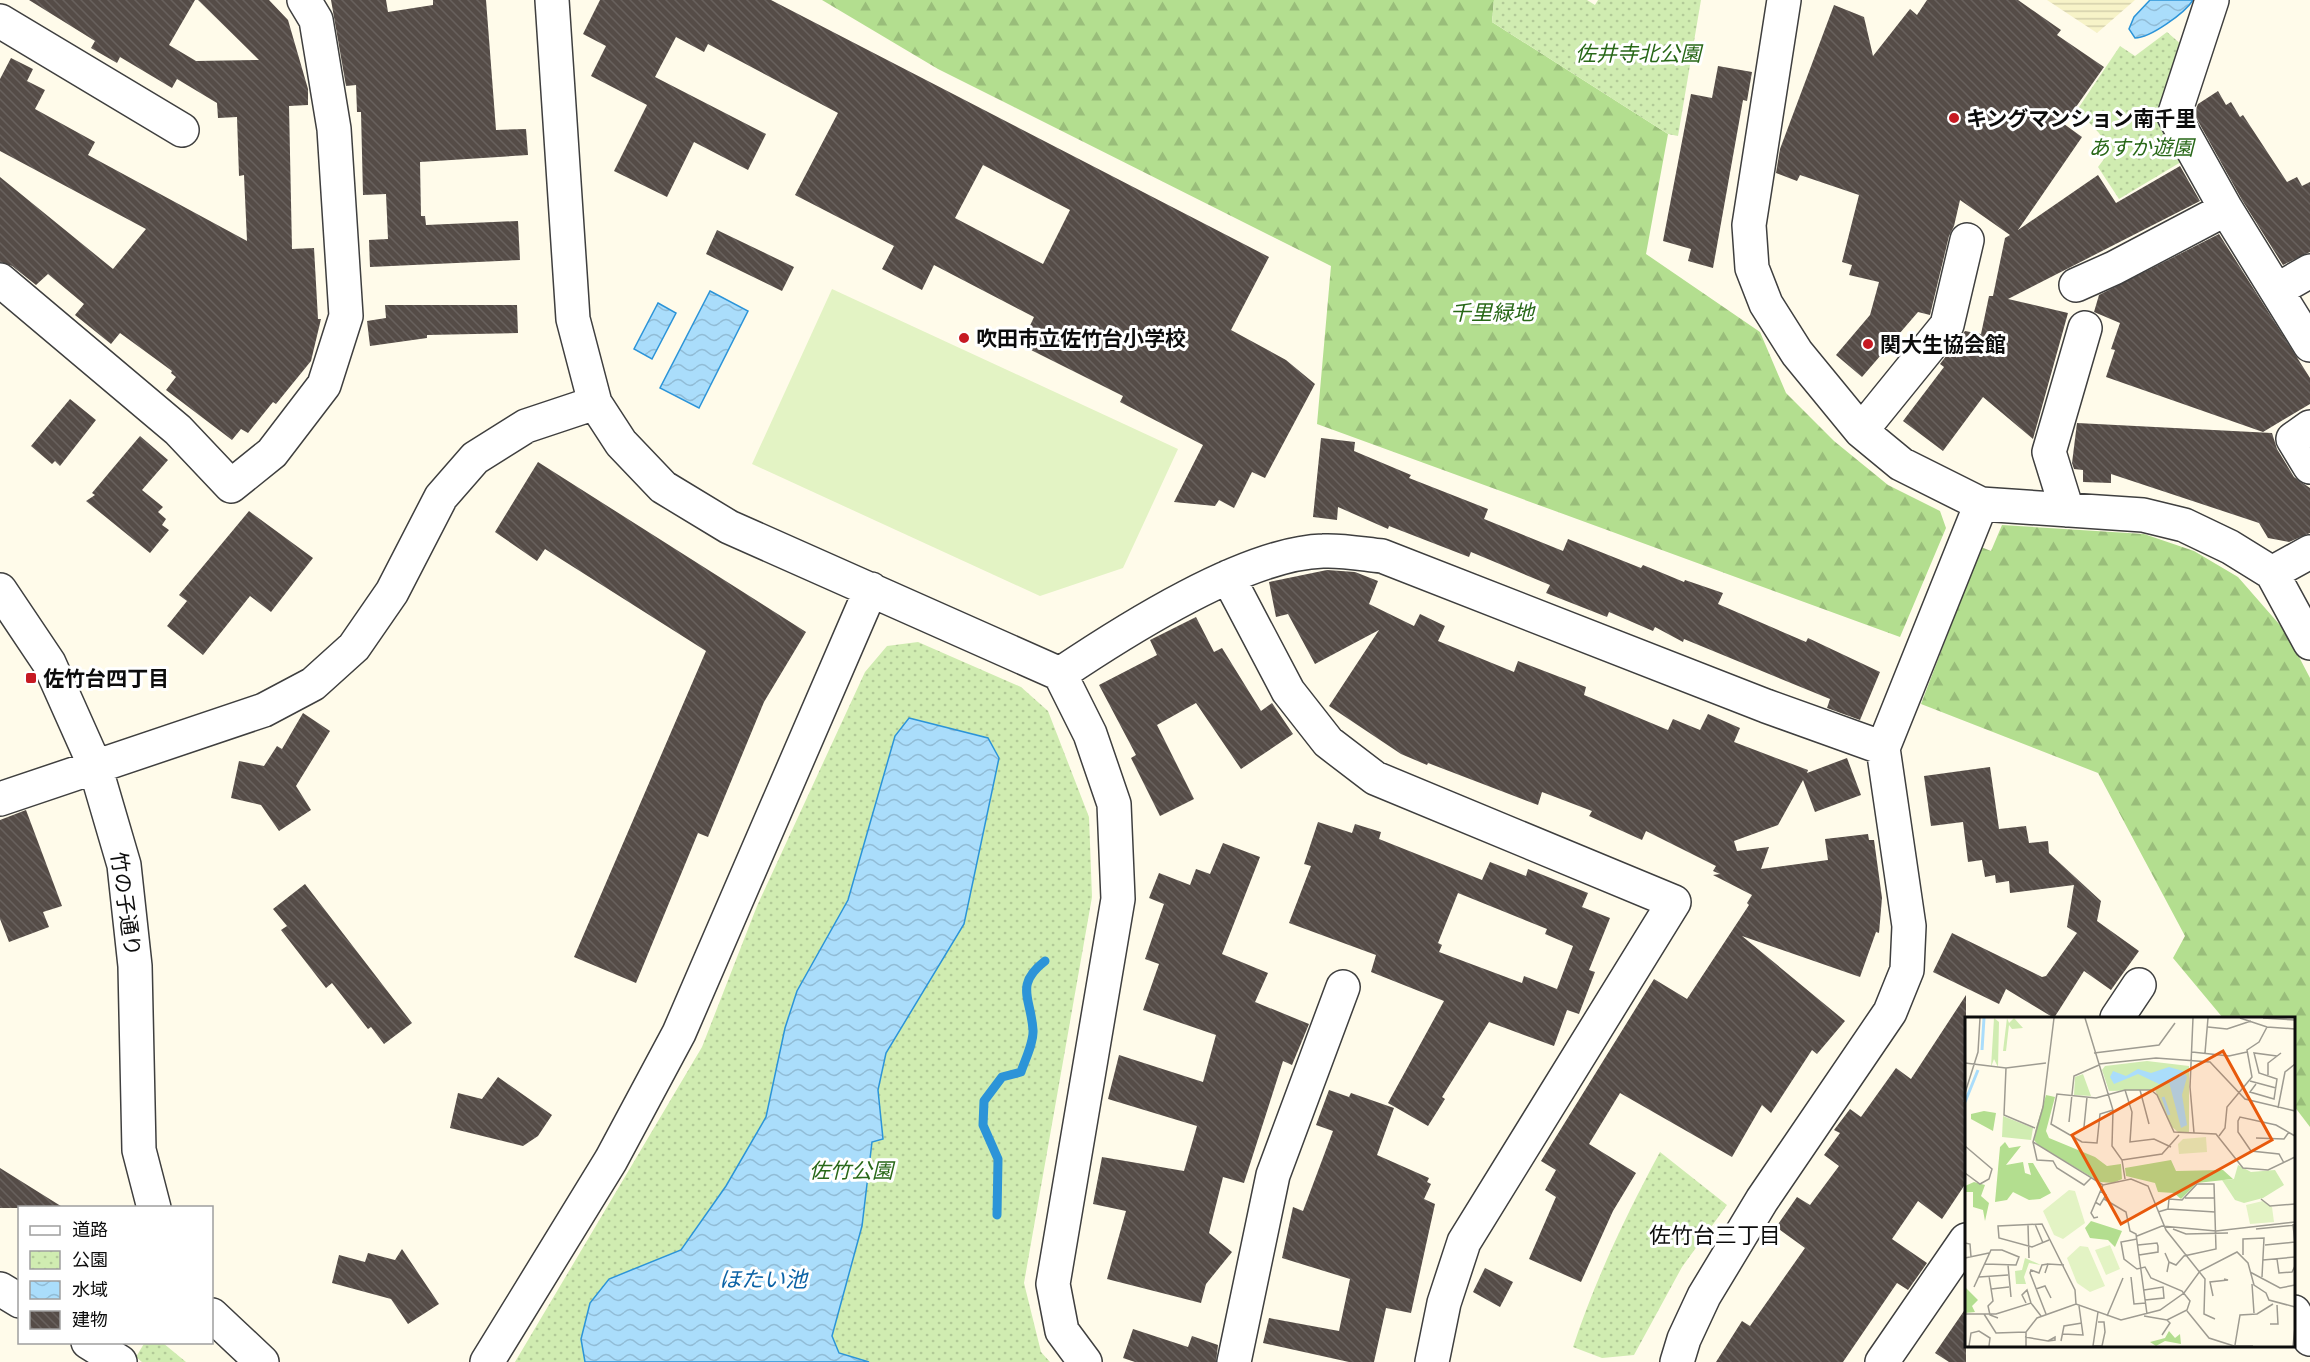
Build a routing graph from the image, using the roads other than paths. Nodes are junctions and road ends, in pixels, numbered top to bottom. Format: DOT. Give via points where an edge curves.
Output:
graph roads {
  1 [pos="304,0"];
  2 [pos="552,0"];
  3 [pos="1784,0"];
  4 [pos="2212,0"];
  5 [pos="0,21"];
  6 [pos="182,130"];
  7 [pos="2226,209"];
  8 [pos="1967,240"];
  9 [pos="2310,271"];
  10 [pos="0,280"];
  11 [pos="2076,285"];
  12 [pos="2277,290"];
  13 [pos="2071,345"];
  14 [pos="2310,345"];
  15 [pos="595,403"];
  16 [pos="2310,427"];
  17 [pos="1860,431"];
  18 [pos="2310,467"];
  19 [pos="1981,504"];
  20 [pos="2067,510"];
  21 [pos="2310,552"];
  22 [pos="2272,573"];
  23 [pos="1228,577"];
  24 [pos="871,589"];
  25 [pos="0,590"];
  26 [pos="2310,643"];
  27 [pos="1060,674"];
  28 [pos="1883,748"];
  29 [pos="95,766"];
  30 [pos="0,799"];
  31 [pos="2139,985"];
  32 [pos="1343,987"];
  33 [pos="2118,1017"];
  34 [pos="154,1206"];
  35 [pos="1965,1241"];
  36 [pos="0,1289"];
  37 [pos="18,1300"];
  38 [pos="2295,1314"];
  39 [pos="213,1316"];
  40 [pos="2310,1339"];
  41 [pos="91,1344"];
  42 [pos="120,1362"];
  43 [pos="262,1362"];
  44 [pos="486,1362"];
  45 [pos="1085,1362"];
  46 [pos="1234,1362"];
  47 [pos="1431,1362"];
  48 [pos="1677,1362"];
  49 [pos="1882,1362"];
  1 -- 10 [label="street" via="316,20 334,129 346,316 324,385 272,453 231,486 178,430"];
  2 -- 15 [label="street" via="573,319"];
  3 -- 17 [label="street" via="1749,225 1752,268 1766,304 1797,353"];
  4 -- 7 [label="street" via="2174,116"];
  5 -- 6 [label="street"];
  7 -- 11 [label="street"];
  7 -- 12 [label="street"];
  8 -- 17 [label="street" via="1947,325"];
  9 -- 12 [label="street"];
  12 -- 14 [label="street"];
  13 -- 20 [label="street" via="2049,452"];
  15 -- 24 [label="street" via="621,442 663,487 729,527"];
  15 -- 29 [label="street" via="526,426 476,458 441,497 392,592 354,647 313,684 264,710"];
  16 -- 18 [label="street" via="2293,439"];
  17 -- 19 [label="street" via="1901,464"];
  19 -- 20 [label="street"];
  19 -- 28 [label="street"];
  20 -- 22 [label="street" via="2142,515 2184,525"];
  21 -- 22 [label="street"];
  22 -- 26 [label="street"];
  23 -- 27 [label="street" via="1105,643"];
  23 -- 28 [label="street" via="1275,560 1322,551 1382,556"];
  23 -- 47 [label="street" via="1288,691 1328,742 1375,778 1674,902 1464,1242 1444,1303"];
  24 -- 27 [label="street"];
  24 -- 44 [label="street" via="679,1033 611,1160"];
  25 -- 29 [label="street, 竹の子通り" via="49,663"];
  27 -- 45 [label="street" via="1090,734 1114,804 1118,899 1053,1284 1062,1331"];
  28 -- 48 [label="street" via="1909,926 1907,970 1890,1012 1762,1200 1704,1296"];
  29 -- 30 [label="street"];
  29 -- 34 [label="street, 竹の子通り" via="124,865 135,966 140,1150"];
  31 -- 33 [label="street"];
  32 -- 46 [label="street" via="1273,1175"];
  35 -- 49 [label="street"];
  36 -- 37 [label="street"];
  38 -- 40 [label="street"];
  39 -- 43 [label="street"];
  41 -- 42 [label="street"];
}
